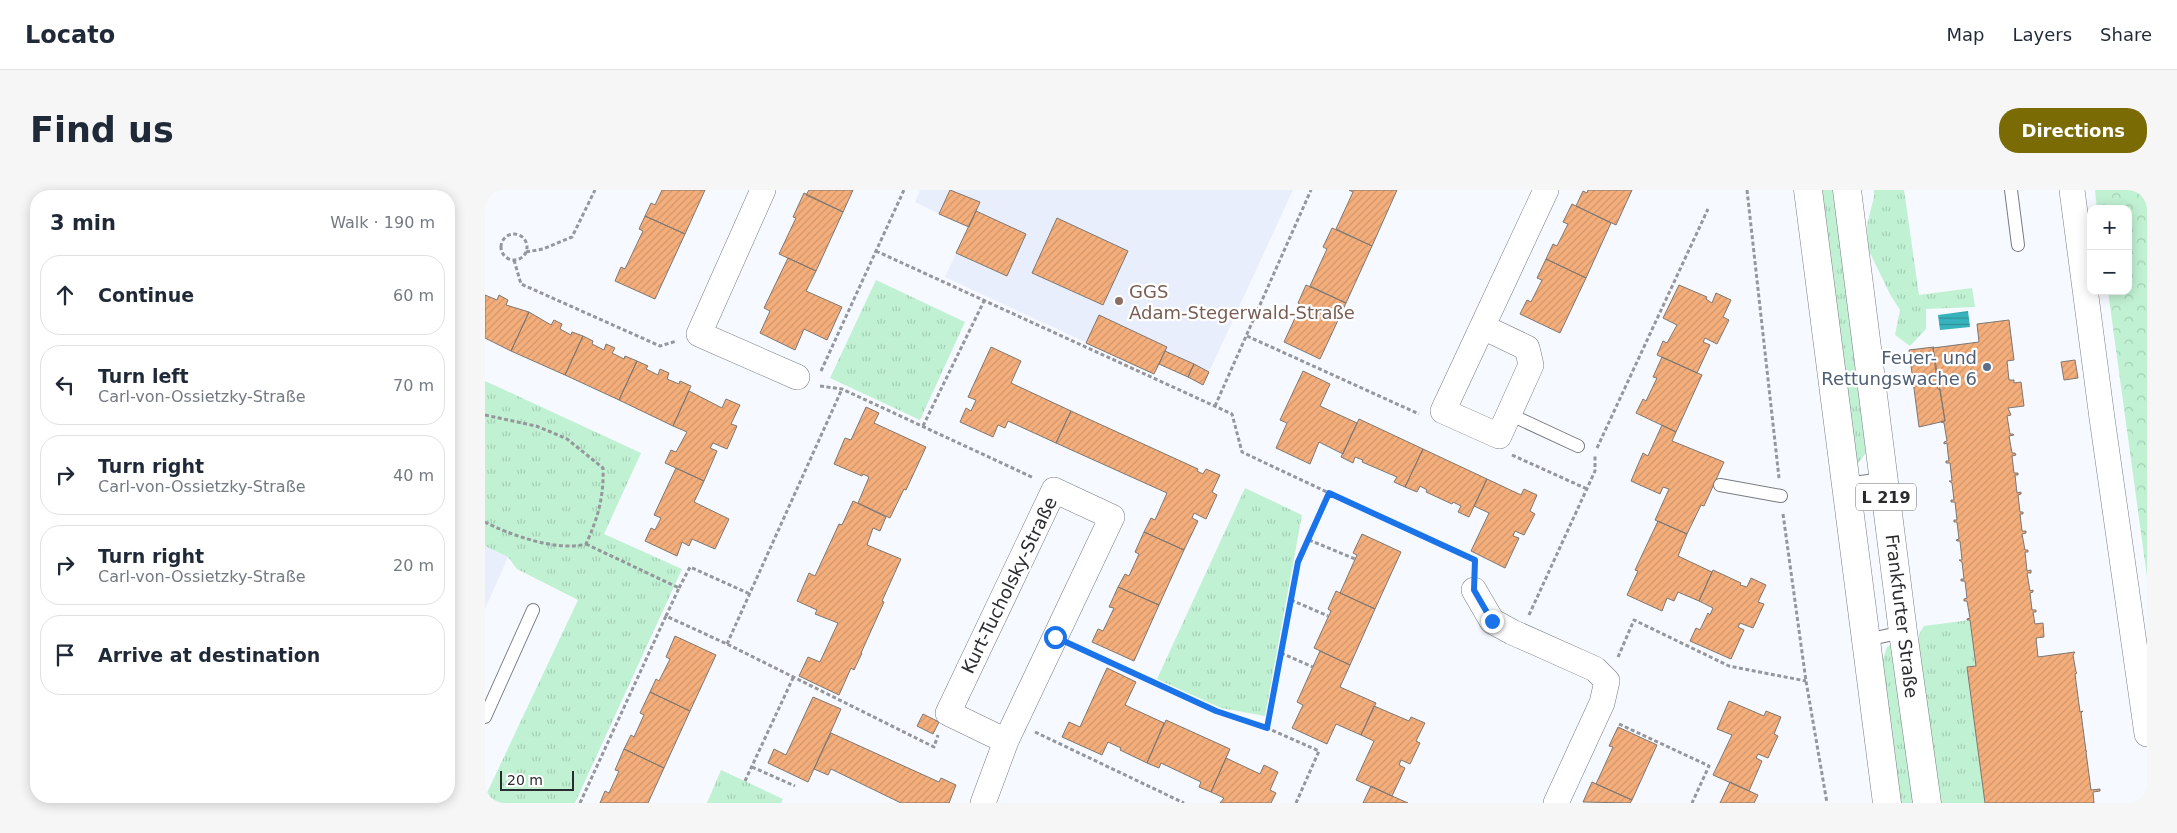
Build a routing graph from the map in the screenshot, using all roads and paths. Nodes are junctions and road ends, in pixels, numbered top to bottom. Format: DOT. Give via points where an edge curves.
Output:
graph roads {
  1 [pos="595,190"];
  2 [pos="763,190"];
  3 [pos="904,190"];
  4 [pos="1311,190"];
  5 [pos="1546,190"];
  6 [pos="1808,190"];
  7 [pos="1847,190"];
  8 [pos="2011,190"];
  9 [pos="2072,190"];
  10 [pos="1708,209"];
  11 [pos="2019,245"];
  12 [pos="876,251"];
  13 [pos="526,252"];
  14 [pos="514,260"];
  15 [pos="984,301"];
  16 [pos="1483,327"];
  17 [pos="699,334"];
  18 [pos="806,381"];
  19 [pos="842,389"];
  20 [pos="1215,406"];
  21 [pos="1509,414"];
  22 [pos="485,415"];
  23 [pos="923,426"];
  24 [pos="1578,446"];
  25 [pos="1884,479"];
  26 [pos="1845,484"];
  27 [pos="1720,485"];
  28 [pos="1054,490"];
  29 [pos="1329,493"];
  30 [pos="1781,496"];
  31 [pos="485,522"];
  32 [pos="1309,540"];
  33 [pos="586,544"];
  34 [pos="1355,559"];
  35 [pos="679,588"];
  36 [pos="1474,590"];
  37 [pos="750,594"];
  38 [pos="1291,600"];
  39 [pos="533,610"];
  40 [pos="666,616"];
  41 [pos="1328,616"];
  42 [pos="1903,632"];
  43 [pos="1520,636"];
  44 [pos="1055,637"];
  45 [pos="1866,640"];
  46 [pos="727,644"];
  47 [pos="1281,654"];
  48 [pos="1313,667"];
  49 [pos="793,678"];
  50 [pos="1806,681"];
  51 [pos="1607,682"];
  52 [pos="948,713"];
  53 [pos="1597,714"];
  54 [pos="485,717"];
  55 [pos="1267,728"];
  56 [pos="1010,731"];
  57 [pos="2147,734"];
  58 [pos="752,767"];
  59 [pos="745,781"];
  60 [pos="795,786"];
  61 [pos="580,803"];
  62 [pos="983,803"];
  63 [pos="1184,803"];
  64 [pos="1296,803"];
  65 [pos="1557,803"];
  66 [pos="1692,803"];
  67 [pos="1887,803"];
  68 [pos="1927,803"];
  1 -- 13 [label="path" via="572,236 543,249"];
  2 -- 17 [label="street"];
  3 -- 12 [label="path"];
  4 -- 20 [label="path"];
  5 -- 16 [label="street"];
  6 -- 26 [label="main road, L 219"];
  7 -- 25 [label="main road, Frankfurter Straße / L 219"];
  8 -- 11 [label="lane"];
  9 -- 57 [label="street"];
  10 -- 43 [label="path" via="1595,453 1595,471"];
  12 -- 15 [label="path"];
  12 -- 18 [label="path"];
  13 -- 14 [label="path"];
  13 -- 14 [label="path" via="527,243 522,236 506,235 501,242 501,251 506,258"];
  14 -- 17 [label="path" via="521,284 660,346"];
  15 -- 20 [label="path"];
  15 -- 23 [label="path"];
  16 -- 21 [label="street" via="1527,348 1531,366"];
  16 -- 21 [label="street" via="1443,411 1499,436"];
  17 -- 18 [label="street"];
  18 -- 19 [label="path"];
  19 -- 23 [label="path"];
  19 -- 37 [label="path"];
  20 -- 29 [label="path" via="1233,414 1242,452"];
  21 -- 24 [label="lane"];
  22 -- 33 [label="path" via="567,439 603,468 604,491 595,526"];
  23 -- 28 [label="path"];
  25 -- 26 [label="lane"];
  25 -- 42 [label="main road, Frankfurter Straße / L 219"];
  26 -- 45 [label="main road, L 219"];
  27 -- 30 [label="lane"];
  28 -- 44 [label="street, Kurt-Tucholsky-Straße" via="1112,517"];
  28 -- 52 [label="street, Kurt-Tucholsky-Straße"];
  29 -- 32 [label="path"];
  29 -- 36 [label="path" via="1475,560"];
  31 -- 33 [label="path" via="525,539 576,547"];
  32 -- 34 [label="path"];
  32 -- 38 [label="path" via="1298,562"];
  33 -- 35 [label="path"];
  35 -- 37 [label="path" via="690,567"];
  35 -- 40 [label="path"];
  36 -- 43 [label="street" via="1492,621"];
  37 -- 46 [label="path"];
  38 -- 41 [label="path"];
  38 -- 47 [label="path"];
  39 -- 54 [label="lane"];
  40 -- 46 [label="path"];
  40 -- 61 [label="path"];
  42 -- 45 [label="lane"];
  42 -- 68 [label="main road, Frankfurter Straße / L 219"];
  43 -- 51 [label="street" via="1595,669"];
  44 -- 55 [label="path" via="1216,711"];
  44 -- 56 [label="street, Kurt-Tucholsky-Straße"];
  45 -- 67 [label="main road, L 219"];
  46 -- 49 [label="path"];
  47 -- 48 [label="path"];
  47 -- 55 [label="path"];
  49 -- 52 [label="path" via="934,747"];
  49 -- 58 [label="path"];
  50 -- 51 [label="path" via="1729,666 1635,620"];
  51 -- 53 [label="street"];
  52 -- 56 [label="street"];
  53 -- 65 [label="street"];
  53 -- 66 [label="path" via="1709,766"];
  55 -- 64 [label="path" via="1319,752"];
  56 -- 62 [label="street, Kurt-Tucholsky-Straße"];
  56 -- 63 [label="path"];
  58 -- 59 [label="path"];
  58 -- 60 [label="path"];
}
